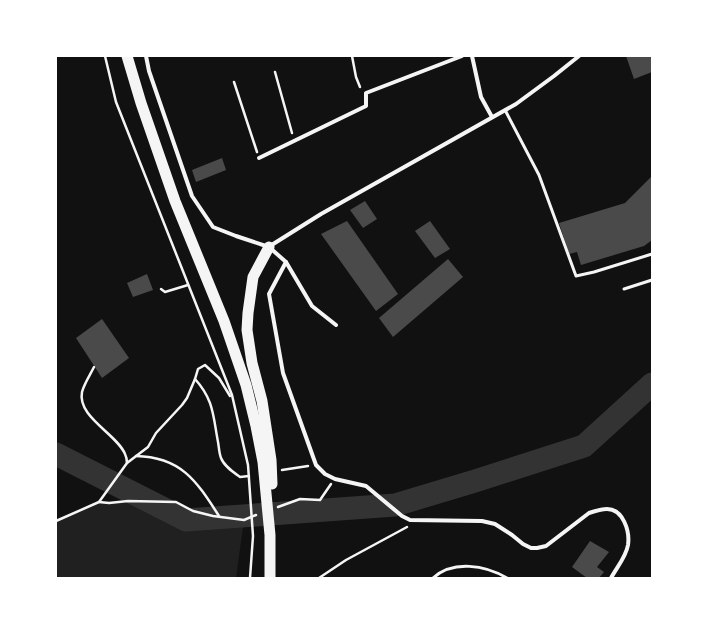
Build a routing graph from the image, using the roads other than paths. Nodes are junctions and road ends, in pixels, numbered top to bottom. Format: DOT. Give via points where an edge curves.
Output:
graph roads {
  1 [pos="127,56"];
  2 [pos="146,56"];
  3 [pos="462,56"];
  4 [pos="472,56"];
  5 [pos="578,56"];
  6 [pos="505,110"];
  7 [pos="492,117"];
  8 [pos="259,158"];
  9 [pos="269,247"];
  10 [pos="652,254"];
  11 [pos="286,262"];
  12 [pos="652,280"];
  13 [pos="624,289"];
  14 [pos="336,325"];
  15 [pos="267,461"];
  16 [pos="270,578"];
  17 [pos="433,578"];
  18 [pos="507,578"];
  19 [pos="611,578"];
  1 -- 15 [label="highway" via="175,201 224,321 246,385"];
  2 -- 9 [label="street" via="192,196 213,227"];
  3 -- 8 [label="street" via="366,93 366,106"];
  4 -- 7 [label="street" via="481,98"];
  5 -- 6 [label="street"];
  6 -- 7 [label="street"];
  6 -- 10 [label="lane" via="538,175 576,276"];
  7 -- 9 [label="street" via="321,214"];
  9 -- 11 [label="street"];
  9 -- 15 [label="highway" via="253,277 247,330 262,402"];
  11 -- 14 [label="street" via="312,306"];
  11 -- 19 [label="street" via="269,294 283,373 316,465 325,474 366,486 410,520 482,521 495,524 531,548 546,546 589,513 608,509 616,512 624,520 628,531 628,545"];
  12 -- 13 [label="lane"];
  15 -- 16 [label="highway"];
  17 -- 18 [label="lane" via="443,571 463,567 493,571"];
}
